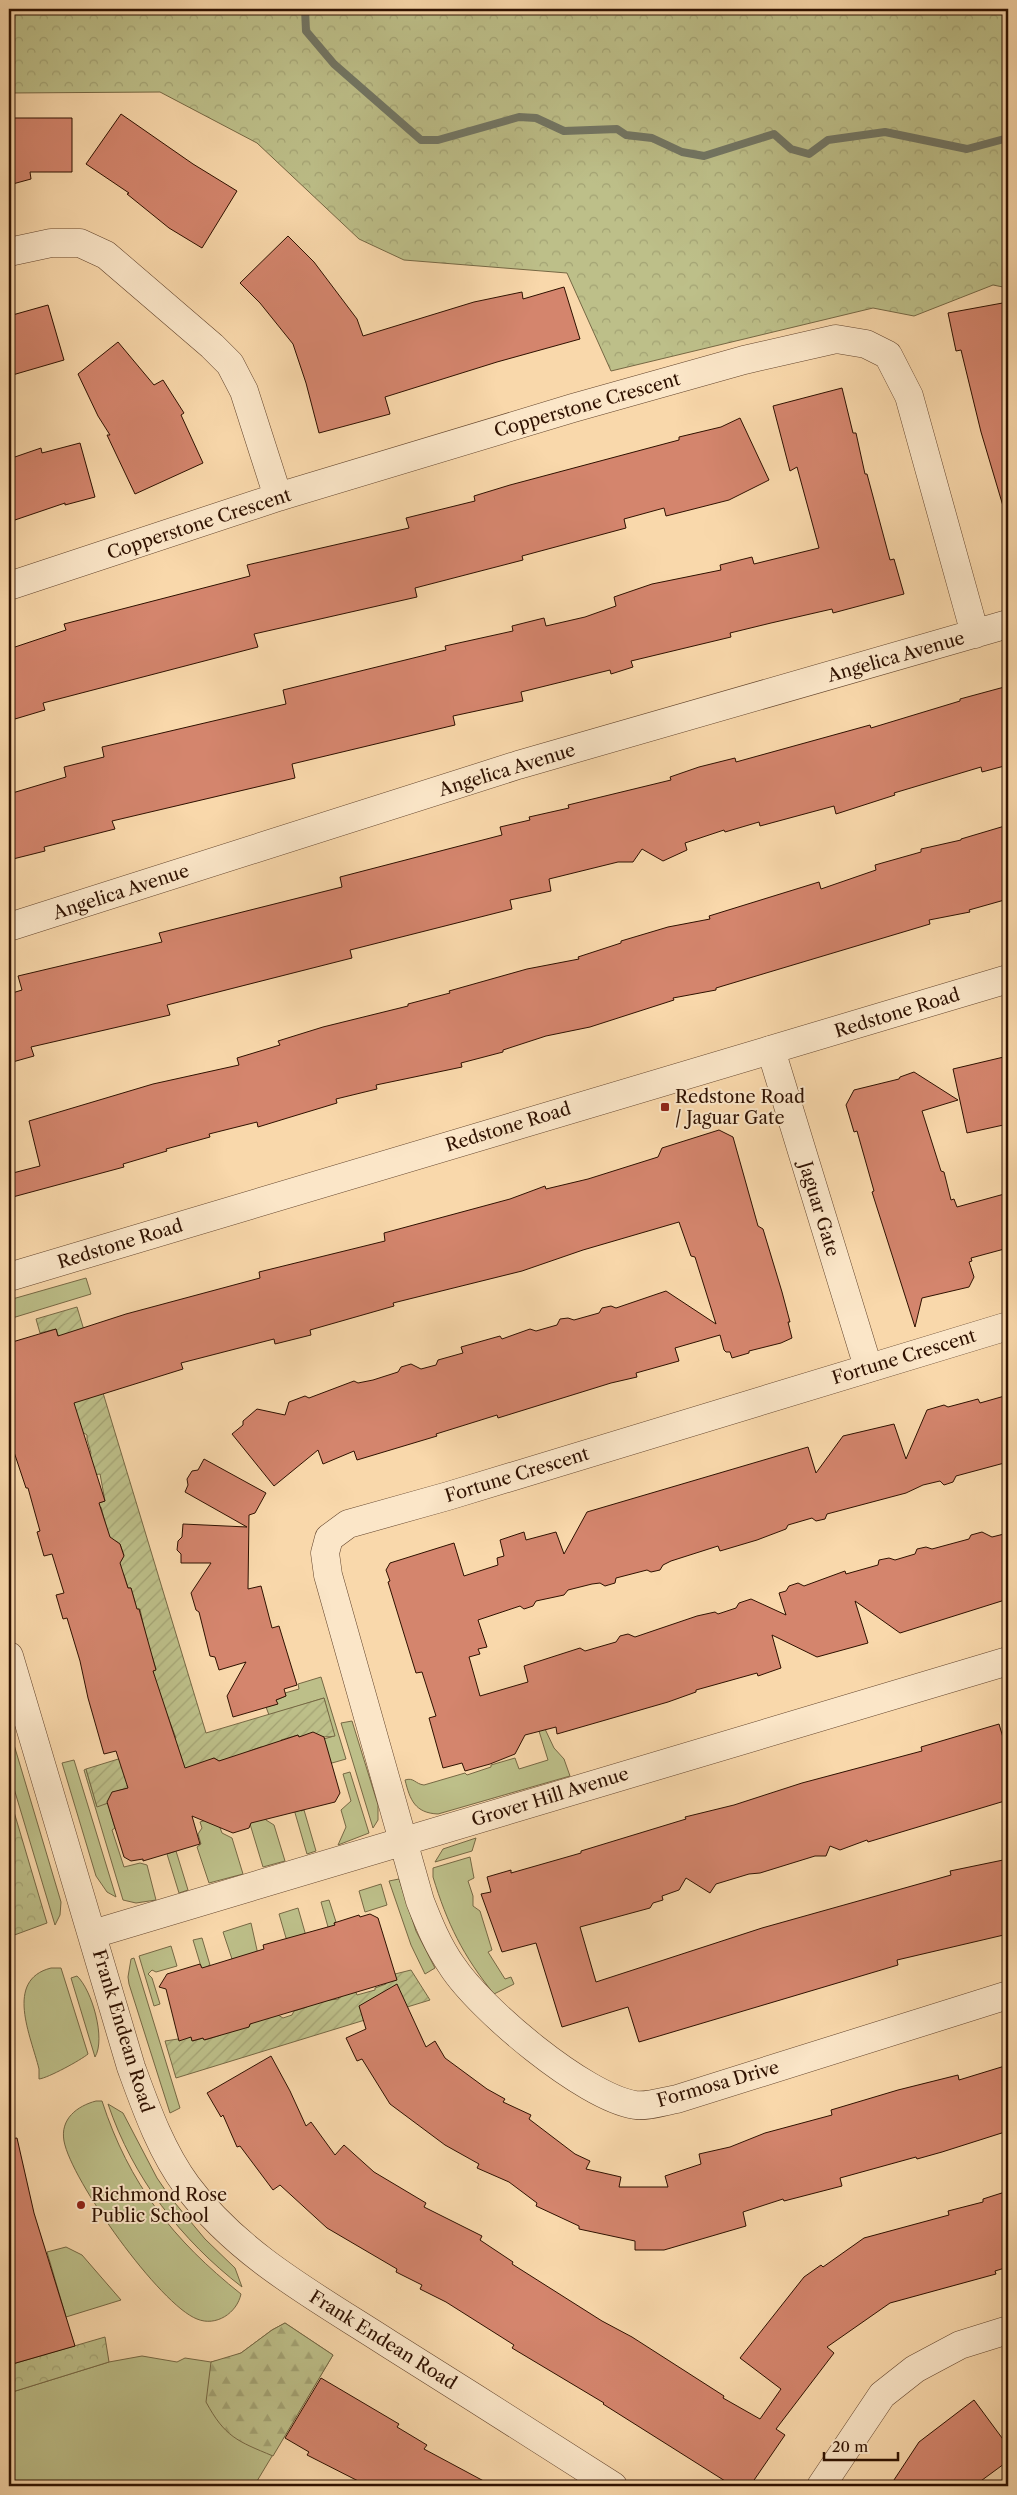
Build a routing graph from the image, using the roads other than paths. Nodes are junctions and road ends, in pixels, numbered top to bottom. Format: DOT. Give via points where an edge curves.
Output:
graph roads {
  1 [pos="9,252"];
  2 [pos="278,497"];
  3 [pos="9,586"];
  4 [pos="1008,624"];
  5 [pos="974,634"];
  6 [pos="9,927"];
  7 [pos="1008,980"];
  8 [pos="771,1050"];
  9 [pos="9,1277"];
  10 [pos="1008,1326"];
  11 [pos="868,1367"];
  12 [pos="9,1656"];
  13 [pos="1008,1661"];
  14 [pos="405,1840"];
  15 [pos="93,1934"];
  16 [pos="1008,1995"];
  17 [pos="1008,2330"];
  18 [pos="613,2486"];
  19 [pos="821,2486"];
  1 -- 2 [label="street" via="51,243 80,243 106,255 212,346 230,364 244,391"];
  2 -- 3 [label="street, Copperstone Crescent"];
  2 -- 5 [label="street, Copperstone Crescent" via="744,360 836,340 866,344 888,355 909,396"];
  4 -- 5 [label="street, Angelica Avenue"];
  5 -- 6 [label="street, Angelica Avenue" via="518,766"];
  7 -- 8 [label="street, Redstone Road"];
  8 -- 9 [label="street, Redstone Road"];
  8 -- 11 [label="street, Jaguar Gate"];
  10 -- 11 [label="street, Fortune Crescent"];
  11 -- 14 [label="street, Fortune Crescent" via="348,1524 329,1538 325,1553 328,1575"];
  12 -- 15 [label="street, Frank Endean Road"];
  13 -- 14 [label="street, Grover Hill Avenue"];
  14 -- 15 [label="street, Grover Hill Avenue"];
  14 -- 16 [label="street, Formosa Drive" via="426,1917 452,1968 486,2007 519,2037 603,2094 636,2106 677,2099"];
  15 -- 18 [label="street, Frank Endean Road" via="146,2108 163,2146 187,2186 216,2220 284,2277"];
  17 -- 19 [label="street" via="960,2345 916,2370 882,2395"];
}
